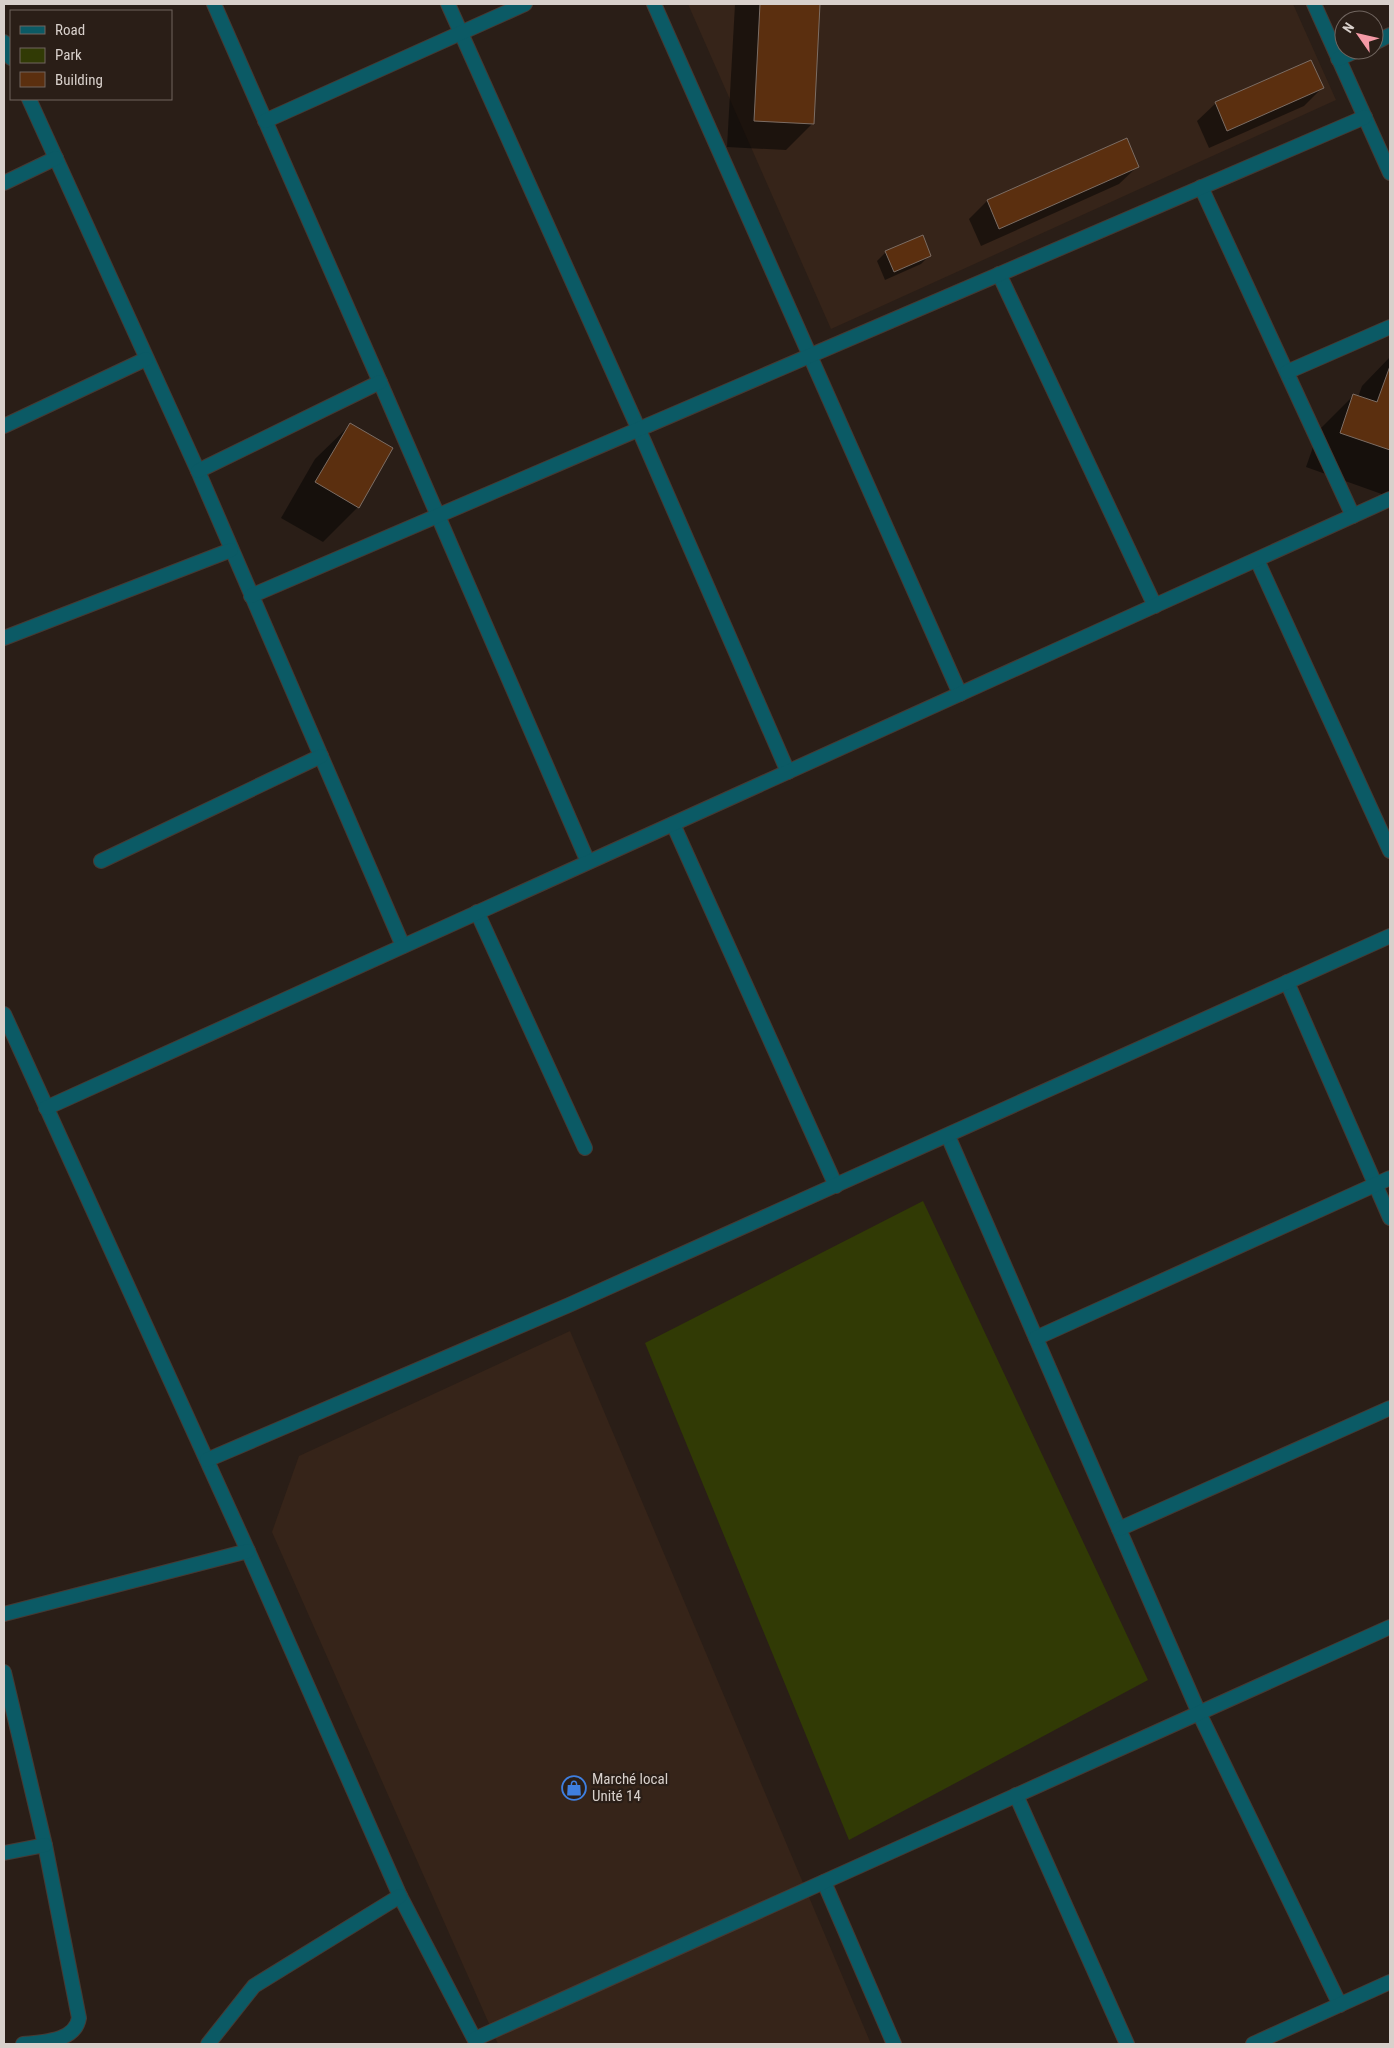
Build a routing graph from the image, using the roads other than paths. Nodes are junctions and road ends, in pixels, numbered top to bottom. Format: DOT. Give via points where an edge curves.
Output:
graph roads {
  1 [pos="214,4"];
  2 [pos="448,4"];
  3 [pos="525,4"];
  4 [pos="654,4"];
  5 [pos="1314,4"];
  6 [pos="461,33"];
  7 [pos="4,42"];
  8 [pos="1334,50"];
  9 [pos="10,56"];
  10 [pos="1338,60"];
  11 [pos="29,100"];
  12 [pos="1365,117"];
  13 [pos="266,121"];
  14 [pos="56,158"];
  15 [pos="1390,173"];
  16 [pos="4,183"];
  17 [pos="1200,187"];
  18 [pos="999,274"];
  19 [pos="1390,327"];
  20 [pos="810,355"];
  21 [pos="146,359"];
  22 [pos="1287,372"];
  23 [pos="380,382"];
  24 [pos="4,426"];
  25 [pos="639,430"];
  26 [pos="198,472"];
  27 [pos="1390,500"];
  28 [pos="439,515"];
  29 [pos="1353,516"];
  30 [pos="231,550"];
  31 [pos="1257,560"];
  32 [pos="251,596"];
  33 [pos="1155,606"];
  34 [pos="4,638"];
  35 [pos="960,694"];
  36 [pos="321,756"];
  37 [pos="788,772"];
  38 [pos="673,824"];
  39 [pos="1390,851"];
  40 [pos="101,861"];
  41 [pos="588,862"];
  42 [pos="477,912"];
  43 [pos="1390,936"];
  44 [pos="403,946"];
  45 [pos="1287,982"];
  46 [pos="4,1014"];
  47 [pos="46,1108"];
  48 [pos="948,1136"];
  49 [pos="585,1148"];
  50 [pos="1390,1178"];
  51 [pos="1375,1185"];
  52 [pos="836,1186"];
  53 [pos="1390,1218"];
  54 [pos="1036,1338"];
  55 [pos="1390,1408"];
  56 [pos="207,1460"];
  57 [pos="1120,1529"];
  58 [pos="248,1551"];
  59 [pos="4,1614"];
  60 [pos="1390,1627"];
  61 [pos="4,1672"];
  62 [pos="1199,1713"];
  63 [pos="1016,1795"];
  64 [pos="45,1845"];
  65 [pos="4,1853"];
  66 [pos="824,1882"];
  67 [pos="400,1896"];
  68 [pos="1390,1982"];
  69 [pos="1340,2005"];
  70 [pos="476,2042"];
  71 [pos="23,2044"];
  72 [pos="208,2044"];
  73 [pos="894,2044"];
  74 [pos="1127,2044"];
  75 [pos="1253,2044"];
  1 -- 13 [label="street"];
  2 -- 6 [label="street"];
  3 -- 6 [label="street"];
  4 -- 20 [label="street"];
  5 -- 8 [label="street"];
  6 -- 13 [label="street"];
  6 -- 25 [label="street"];
  7 -- 9 [label="street"];
  10 -- 12 [label="street"];
  11 -- 14 [label="street"];
  12 -- 15 [label="street"];
  12 -- 17 [label="street"];
  13 -- 23 [label="street"];
  14 -- 16 [label="street"];
  14 -- 21 [label="street"];
  17 -- 18 [label="street"];
  17 -- 22 [label="street"];
  18 -- 20 [label="street"];
  18 -- 33 [label="street"];
  19 -- 22 [label="street"];
  20 -- 25 [label="street"];
  20 -- 35 [label="street"];
  21 -- 24 [label="street"];
  21 -- 26 [label="street"];
  22 -- 29 [label="street"];
  23 -- 26 [label="street"];
  23 -- 28 [label="street"];
  25 -- 28 [label="street"];
  25 -- 37 [label="street"];
  26 -- 30 [label="street"];
  27 -- 29 [label="street"];
  28 -- 32 [label="street"];
  28 -- 41 [label="street"];
  29 -- 31 [label="street"];
  30 -- 32 [label="street"];
  30 -- 34 [label="street"];
  31 -- 33 [label="street"];
  31 -- 39 [label="street"];
  32 -- 36 [label="street"];
  33 -- 35 [label="street"];
  35 -- 37 [label="street"];
  36 -- 40 [label="street"];
  36 -- 44 [label="street"];
  37 -- 38 [label="street"];
  38 -- 41 [label="street"];
  38 -- 52 [label="street"];
  41 -- 42 [label="street"];
  42 -- 44 [label="street"];
  42 -- 49 [label="street"];
  43 -- 45 [label="street"];
  44 -- 47 [label="street"];
  45 -- 48 [label="street"];
  45 -- 51 [label="street"];
  46 -- 47 [label="street"];
  47 -- 56 [label="street"];
  48 -- 52 [label="street"];
  48 -- 54 [label="street"];
  50 -- 51 [label="street"];
  51 -- 53 [label="street"];
  51 -- 54 [label="street"];
  52 -- 56 [label="street"];
  54 -- 57 [label="street"];
  55 -- 57 [label="street"];
  56 -- 58 [label="street"];
  57 -- 62 [label="street"];
  58 -- 59 [label="street"];
  58 -- 67 [label="street"];
  60 -- 62 [label="street"];
  61 -- 64 [label="street"];
  62 -- 63 [label="street"];
  62 -- 69 [label="street"];
  63 -- 66 [label="street"];
  63 -- 74 [label="street"];
  64 -- 65 [label="street"];
  64 -- 71 [label="street" via="79,2018 78,2024 66,2036"];
  66 -- 70 [label="street"];
  66 -- 73 [label="street"];
  67 -- 70 [label="street"];
  67 -- 72 [label="street" via="254,1986"];
  68 -- 69 [label="street"];
  69 -- 75 [label="street"];
}
